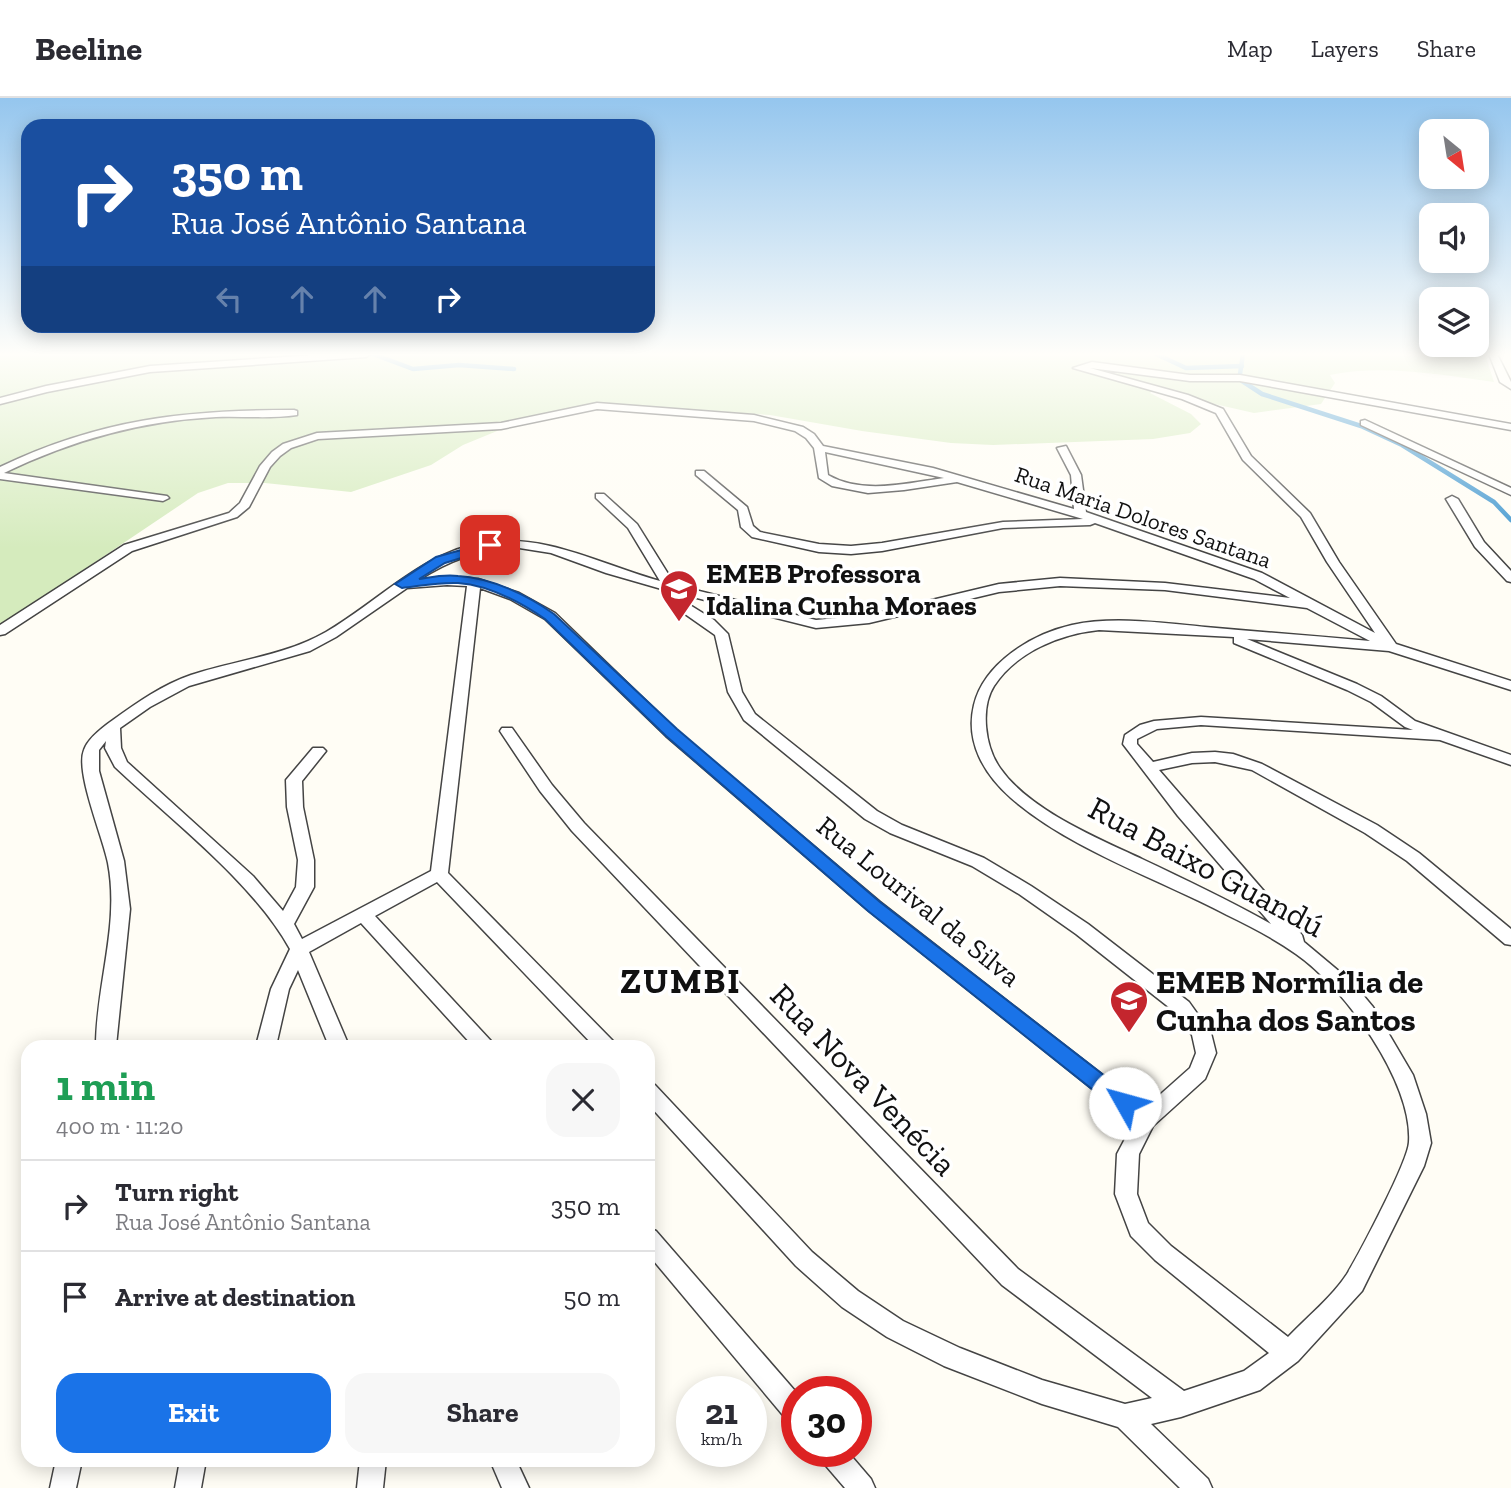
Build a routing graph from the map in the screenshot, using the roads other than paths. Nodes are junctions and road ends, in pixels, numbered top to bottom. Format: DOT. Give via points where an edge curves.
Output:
graph roads {
  1 [pos="176,419"];
  2 [pos="534,419"];
  3 [pos="758,419"];
  4 [pos="1225,419"];
  5 [pos="1461,419"];
  6 [pos="1365,422"];
  7 [pos="1511,427"];
  8 [pos="819,448"];
  9 [pos="1062,448"];
  10 [pos="0,473"];
  11 [pos="700,473"];
  12 [pos="962,479"];
  13 [pos="1511,492"];
  14 [pos="600,496"];
  15 [pos="163,498"];
  16 [pos="1452,499"];
  17 [pos="1080,514"];
  18 [pos="1106,522"];
  19 [pos="1511,578"];
  20 [pos="474,582"];
  21 [pos="402,584"];
  22 [pos="673,588"];
  23 [pos="1315,605"];
  24 [pos="0,631"];
  25 [pos="1224,634"];
  26 [pos="1391,647"];
  27 [pos="1511,686"];
  28 [pos="113,726"];
  29 [pos="507,731"];
  30 [pos="1438,736"];
  31 [pos="318,751"];
  32 [pos="1511,760"];
  33 [pos="1148,768"];
  34 [pos="439,874"];
  35 [pos="365,916"];
  36 [pos="285,924"];
  37 [pos="1511,939"];
  38 [pos="299,949"];
  39 [pos="1304,950"];
  40 [pos="107,1040"];
  41 [pos="267,1040"];
  42 [pos="337,1040"];
  43 [pos="479,1040"];
  44 [pos="601,1040"];
  45 [pos="655,1099"];
  46 [pos="1146,1120"];
  47 [pos="655,1246"];
  48 [pos="1289,1353"];
  49 [pos="781,1393"];
  50 [pos="1181,1404"];
  51 [pos="1125,1417"];
  52 [pos="68,1467"];
  53 [pos="192,1467"];
  54 [pos="372,1467"];
  55 [pos="506,1467"];
  56 [pos="844,1467"];
  57 [pos="63,1488"];
  58 [pos="188,1488"];
  59 [pos="370,1488"];
  60 [pos="516,1488"];
  61 [pos="862,1488"];
  62 [pos="1199,1488"];
  1 -- 10 [label="street" via="117,426 47,448"];
  2 -- 24 [label="street, Rua Maria Dolores Santana" via="501,426 302,440 287,446 265,466 245,505 224,519 128,548"];
  3 -- 8 [label="street, Rua Maria Dolores Santana" via="799,429"];
  4 -- 26 [label="street" via="1247,458 1306,516"];
  5 -- 7 [label="street"];
  6 -- 13 [label="street"];
  8 -- 12 [label="street, Rua Maria Dolores Santana"];
  8 -- 12 [label="street" via="823,476 847,487 886,488"];
  9 -- 17 [label="street" via="1076,475"];
  10 -- 15 [label="street"];
  11 -- 18 [label="street" via="743,509 747,527 756,535 819,548 882,547 1003,525"];
  12 -- 17 [label="street, Rua Maria Dolores Santana"];
  14 -- 22 [label="street" via="633,526"];
  16 -- 19 [label="street" via="1479,544"];
  17 -- 18 [label="street, Rua Maria Dolores Santana"];
  18 -- 23 [label="street, Rua Maria Dolores Santana" via="1228,564"];
  20 -- 21 [label="street, Rua Lourival da Silva" via="455,579"];
  20 -- 34 [label="street"];
  20 -- 46 [label="street, Rua Lourival da Silva" via="527,601 550,616 671,733 874,906"];
  21 -- 22 [label="street" via="465,551 514,543"];
  21 -- 28 [label="street" via="331,635 272,660 167,691"];
  22 -- 23 [label="street" via="816,624 867,619 971,592 1065,581"];
  22 -- 46 [label="street" via="680,604 721,634 734,692 749,718 871,815 978,862 1025,890 1182,1007 1201,1033 1206,1053 1198,1073"];
  23 -- 26 [label="street, Rua Maria Dolores Santana"];
  25 -- 26 [label="street, Rua Baixo Guandú"];
  25 -- 30 [label="street" via="1352,687 1403,721"];
  25 -- 39 [label="street, Rua Baixo Guandú" via="1099,626 1051,636 1000,669 985,689 979,715 981,746 993,770 1048,818"];
  26 -- 27 [label="street, Rua Maria Dolores Santana"];
  28 -- 36 [label="street" via="113,748 120,764 247,880"];
  28 -- 40 [label="street" via="89,756 121,891 122,924"];
  29 -- 50 [label="street, Rua Nova Venécia" via="578,827 1010,1277"];
  30 -- 32 [label="street"];
  30 -- 33 [label="street" via="1174,722 1130,737 1130,744"];
  31 -- 36 [label="street" via="295,780 295,807 306,860 305,887"];
  33 -- 37 [label="street" via="1215,757 1257,767 1413,857"];
  33 -- 39 [label="street"];
  34 -- 35 [label="street"];
  34 -- 44 [label="street"];
  35 -- 38 [label="street"];
  35 -- 43 [label="street"];
  36 -- 38 [label="street"];
  38 -- 41 [label="street" via="280,989"];
  38 -- 42 [label="street"];
  39 -- 48 [label="street, Rua Baixo Guandú" via="1346,988 1379,1032 1406,1081 1420,1143 1354,1283"];
  45 -- 51 [label="street, Rua Baixo Guandú" via="804,1259 850,1299 895,1329 953,1358"];
  46 -- 48 [label="street" via="1128,1154 1126,1194 1139,1229"];
  47 -- 49 [label="street"];
  48 -- 50 [label="street, Rua Baixo Guandú" via="1251,1381"];
  50 -- 51 [label="street, Rua Baixo Guandú"];
  51 -- 62 [label="street"];
  52 -- 57 [label="street"];
  53 -- 58 [label="street"];
  54 -- 59 [label="street"];
  55 -- 60 [label="street"];
  56 -- 61 [label="street"];
}
